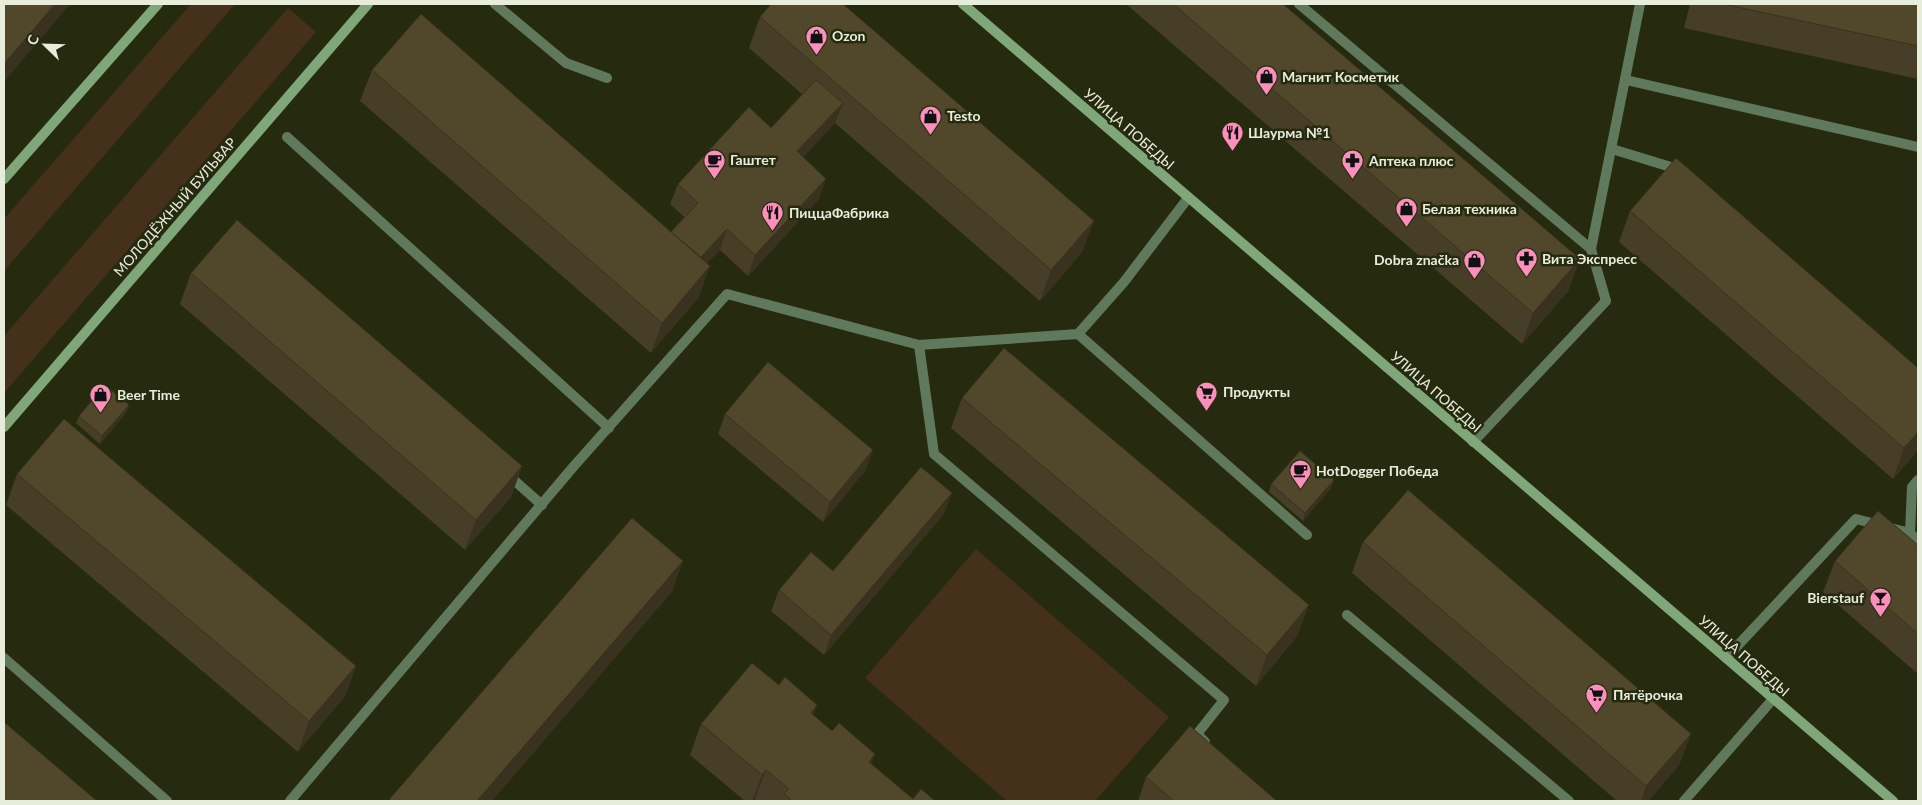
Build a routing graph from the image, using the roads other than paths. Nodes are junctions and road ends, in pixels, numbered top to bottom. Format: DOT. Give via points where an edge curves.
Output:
graph roads {
  1 [pos="158,4"];
  2 [pos="368,4"];
  3 [pos="495,4"];
  4 [pos="963,4"];
  5 [pos="1640,4"];
  6 [pos="1299,6"];
  7 [pos="606,78"];
  8 [pos="1626,80"];
  9 [pos="287,137"];
  10 [pos="1918,147"];
  11 [pos="1612,149"];
  12 [pos="4,179"];
  13 [pos="1689,181"];
  14 [pos="1188,198"];
  15 [pos="1591,248"];
  16 [pos="1078,334"];
  17 [pos="919,345"];
  18 [pos="4,427"];
  19 [pos="608,428"];
  20 [pos="1473,442"];
  21 [pos="497,465"];
  22 [pos="1918,480"];
  23 [pos="542,505"];
  24 [pos="1910,533"];
  25 [pos="1307,535"];
  26 [pos="1918,541"];
  27 [pos="1347,615"];
  28 [pos="4,658"];
  29 [pos="1726,658"];
  30 [pos="1773,698"];
  31 [pos="1211,746"];
  32 [pos="168,801"];
  33 [pos="290,801"];
  34 [pos="1569,801"];
  35 [pos="1684,801"];
  36 [pos="1893,801"];
  1 -- 12 [label="main road"];
  2 -- 18 [label="main road, МОЛОДЁЖНЫЙ БУЛЬВАР"];
  3 -- 7 [label="lane" via="566,63"];
  4 -- 14 [label="main road, УЛИЦА ПОБЕДЫ"];
  5 -- 8 [label="lane"];
  6 -- 15 [label="lane"];
  8 -- 10 [label="lane"];
  8 -- 11 [label="lane"];
  9 -- 19 [label="lane"];
  11 -- 13 [label="lane" via="1674,168"];
  11 -- 15 [label="lane"];
  14 -- 16 [label="lane" via="1124,282"];
  14 -- 20 [label="main road, УЛИЦА ПОБЕДЫ"];
  15 -- 20 [label="lane" via="1606,301"];
  16 -- 17 [label="lane"];
  16 -- 25 [label="lane"];
  17 -- 19 [label="lane" via="727,294"];
  17 -- 31 [label="lane" via="934,454 1224,700 1197,734"];
  19 -- 23 [label="lane"];
  20 -- 29 [label="main road, УЛИЦА ПОБЕДЫ"];
  21 -- 23 [label="lane"];
  22 -- 24 [label="lane" via="1912,487"];
  23 -- 33 [label="lane"];
  24 -- 26 [label="lane"];
  24 -- 29 [label="lane" via="1856,519"];
  27 -- 34 [label="lane"];
  28 -- 32 [label="lane"];
  29 -- 30 [label="main road, УЛИЦА ПОБЕДЫ"];
  30 -- 35 [label="lane"];
  30 -- 36 [label="main road, УЛИЦА ПОБЕДЫ"];
}
